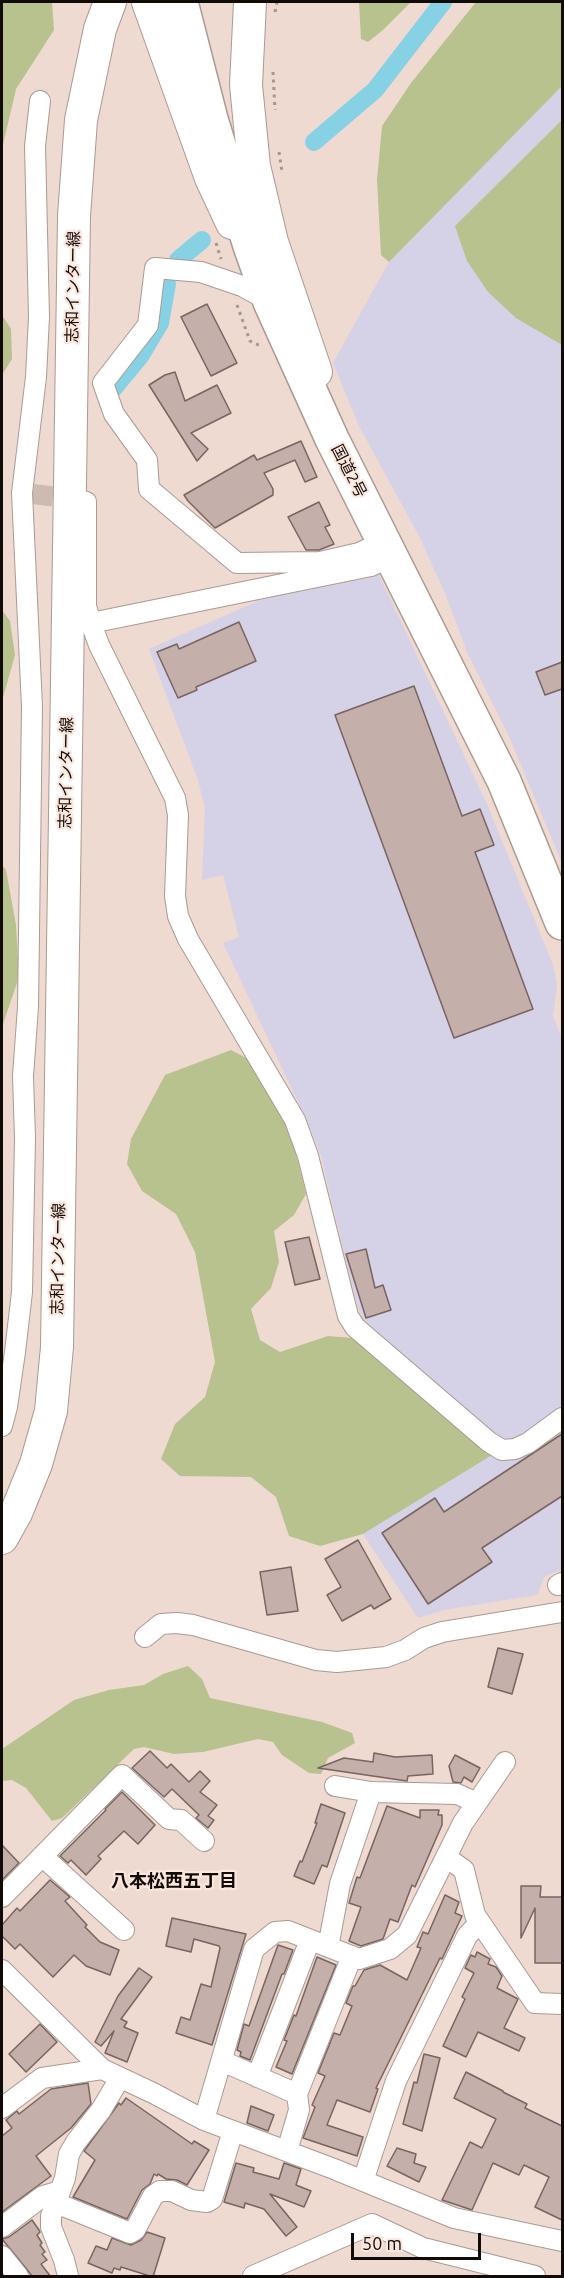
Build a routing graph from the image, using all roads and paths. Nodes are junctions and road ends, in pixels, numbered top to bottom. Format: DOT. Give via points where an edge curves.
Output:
graph roads {
  1 [pos="92,2"];
  2 [pos="110,2"];
  3 [pos="148,2"];
  4 [pos="182,2"];
  5 [pos="277,2"];
  6 [pos="262,11"];
  7 [pos="272,61"];
  8 [pos="40,100"];
  9 [pos="275,116"];
  10 [pos="278,148"];
  11 [pos="284,181"];
  12 [pos="270,302"];
  13 [pos="83,501"];
  14 [pos="389,549"];
  15 [pos="415,601"];
  16 [pos="91,623"];
  17 [pos="562,923"];
  18 [pos="562,1418"];
  19 [pos="2,1426"];
  20 [pos="2,1496"];
  21 [pos="2,1538"];
  22 [pos="562,1612"];
  23 [pos="146,1637"];
  24 [pos="505,1762"];
  25 [pos="334,1785"];
  26 [pos="371,1792"];
  27 [pos="477,1803"];
  28 [pos="204,1841"];
  29 [pos="42,1856"];
  30 [pos="446,1857"];
  31 [pos="2,1897"];
  32 [pos="480,1922"];
  33 [pos="124,1930"];
  34 [pos="319,1943"];
  35 [pos="352,1956"];
  36 [pos="2,1971"];
  37 [pos="562,2004"];
  38 [pos="222,2061"];
  39 [pos="102,2069"];
  40 [pos="257,2077"];
  41 [pos="120,2078"];
  42 [pos="297,2094"];
  43 [pos="2,2108"];
  44 [pos="204,2120"];
  45 [pos="233,2131"];
  46 [pos="286,2151"];
  47 [pos="363,2181"];
  48 [pos="58,2197"];
  49 [pos="2,2227"];
  50 [pos="562,2241"];
  51 [pos="2,2256"];
  52 [pos="18,2277"];
  53 [pos="68,2277"];
  54 [pos="253,2277"];
  55 [pos="535,2277"];
  1 -- 20 [label="main road, 志和インター線" via="73,70 64,128 58,217 38,1338 32,1402 19,1455"];
  2 -- 21 [label="main road, 志和インター線" via="100,30 81,120 75,206 57,1347 51,1411 36,1464"];
  3 -- 12 [label="main road" via="211,178"];
  4 -- 12 [label="highway, 国道2号" via="211,118"];
  5 -- 6 [label="path"];
  6 -- 15 [label="main road" via="246,84 254,166 272,242 314,367"];
  7 -- 9 [label="path"];
  8 -- 19 [label="street" via="35,146 39,317 28,494 32,707 22,1292"];
  10 -- 11 [label="path"];
  12 -- 14 [label="highway, 国道2号" via="332,439"];
  12 -- 14 [label="street" via="242,286 201,272 156,268 148,325 103,383 114,414 147,460 149,489 237,563 320,562"];
  13 -- 16 [label="street" via="86,606"];
  14 -- 15 [label="highway, 国道2号"];
  14 -- 16 [label="street" via="370,566"];
  15 -- 17 [label="highway, 国道2号" via="504,781"];
  16 -- 18 [label="street" via="175,798 178,916 295,1120 308,1156 348,1316 355,1327 502,1450 528,1443"];
  22 -- 23 [label="street" via="442,1632 386,1657 337,1662 316,1660 193,1625 161,1624"];
  24 -- 27 [label="street"];
  25 -- 26 [label="street"];
  26 -- 27 [label="street" via="457,1794"];
  26 -- 34 [label="street"];
  27 -- 30 [label="street"];
  28 -- 29 [label="street" via="180,1820 169,1819 122,1775"];
  29 -- 31 [label="street"];
  29 -- 33 [label="street"];
  30 -- 32 [label="street" via="464,1870"];
  30 -- 35 [label="street" via="407,1935 390,1949 358,1959"];
  32 -- 37 [label="street" via="535,2003"];
  32 -- 47 [label="street" via="467,1936 396,2081"];
  34 -- 35 [label="street"];
  34 -- 38 [label="street" via="288,1931 275,1932 254,1949"];
  34 -- 40 [label="street"];
  35 -- 42 [label="street"];
  36 -- 39 [label="street"];
  38 -- 40 [label="street"];
  38 -- 44 [label="street"];
  39 -- 41 [label="street"];
  39 -- 43 [label="street" via="42,2078"];
  40 -- 42 [label="street"];
  41 -- 44 [label="street"];
  41 -- 48 [label="street" via="72,2148"];
  42 -- 46 [label="street" via="299,2110"];
  44 -- 45 [label="street"];
  45 -- 46 [label="street"];
  45 -- 48 [label="street" via="212,2199 191,2200 172,2191 160,2191 130,2233"];
  46 -- 47 [label="street"];
  47 -- 50 [label="street" via="454,2218"];
  48 -- 49 [label="street" via="43,2196"];
  48 -- 53 [label="street" via="51,2227"];
  51 -- 52 [label="street"];
  54 -- 55 [label="street" via="372,2224 423,2248"];
}
